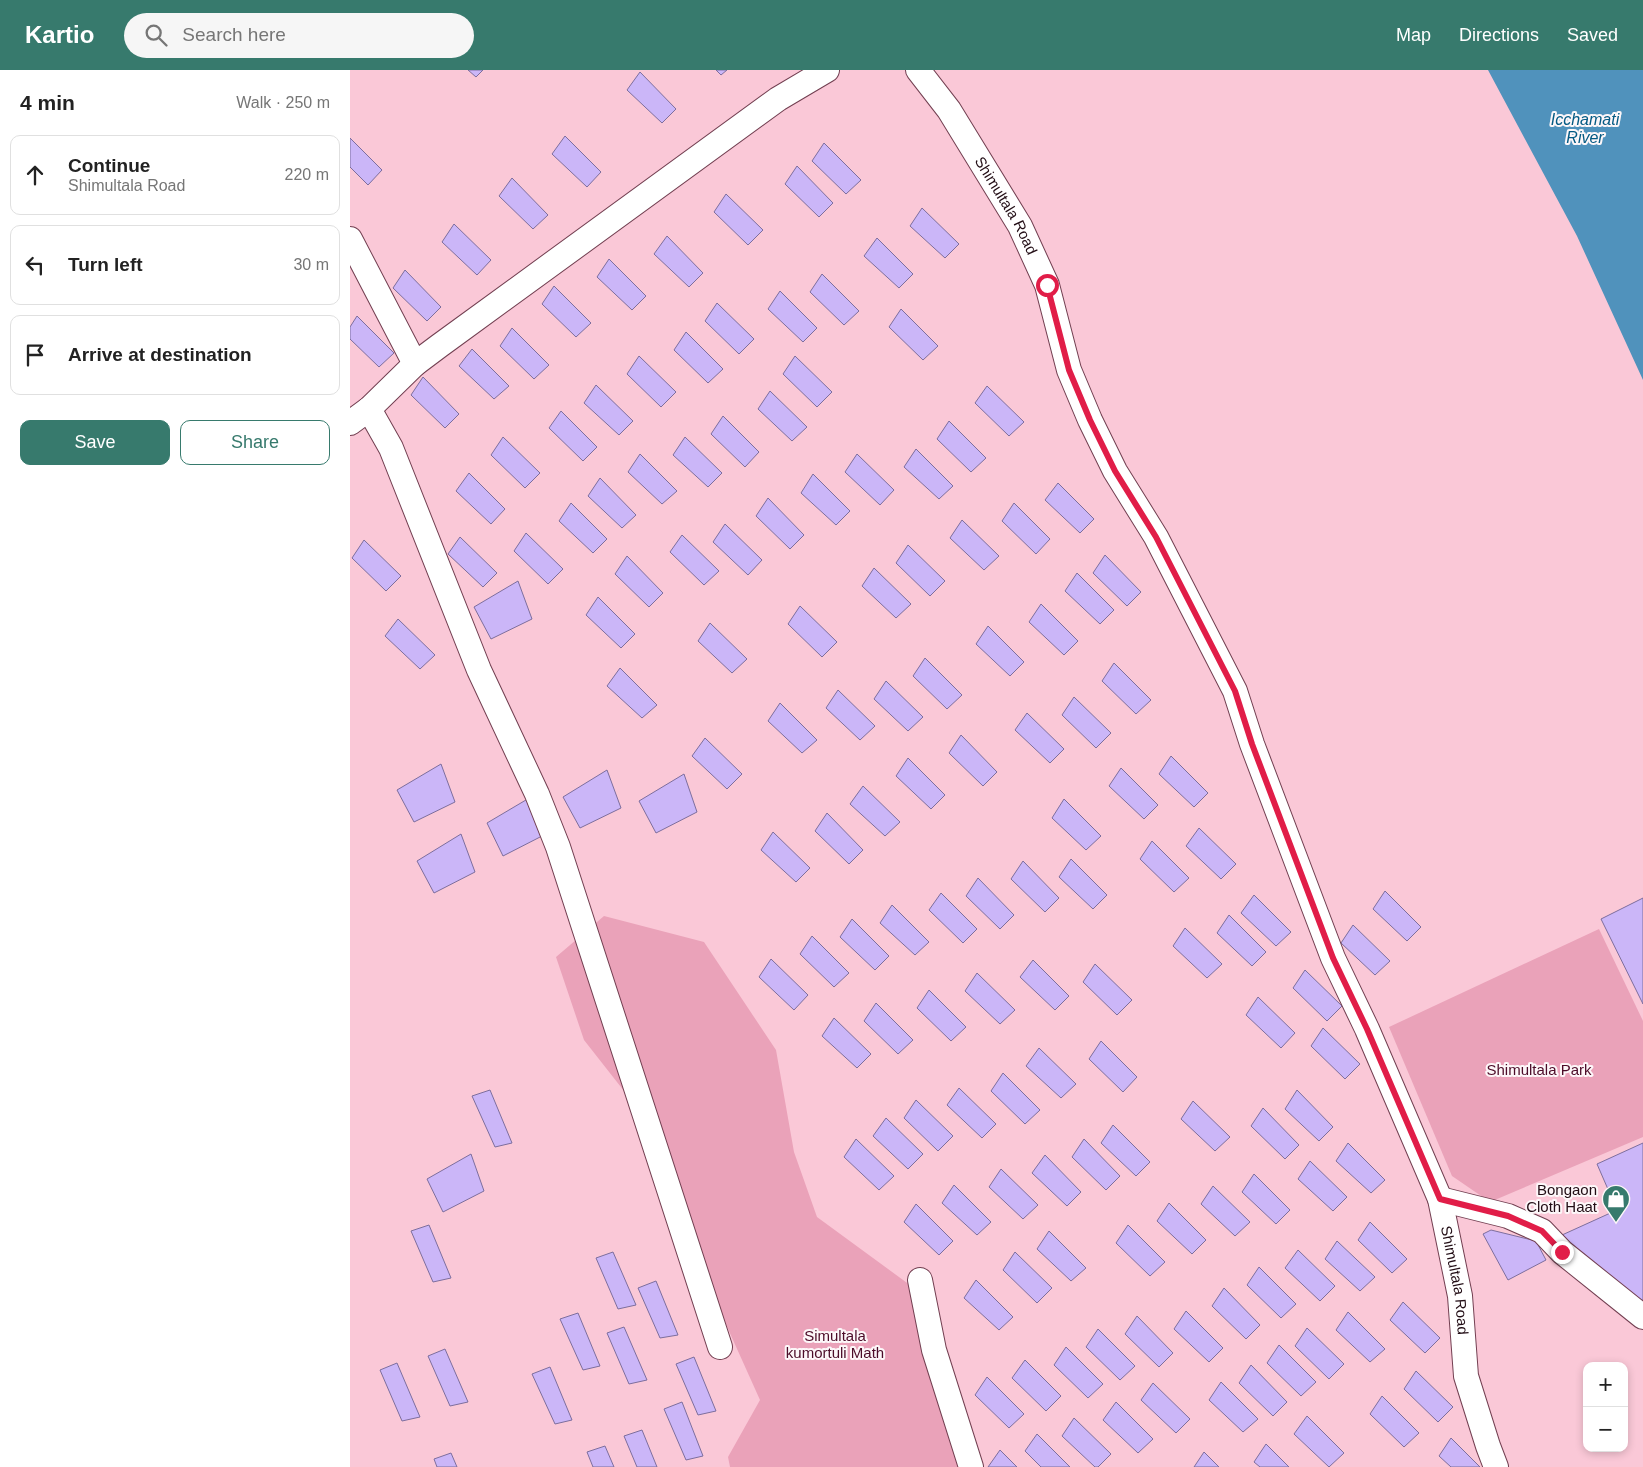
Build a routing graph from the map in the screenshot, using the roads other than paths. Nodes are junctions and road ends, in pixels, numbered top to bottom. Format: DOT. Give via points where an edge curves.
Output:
graph roads {
  1 [pos="828,70"];
  2 [pos="918,70"];
  3 [pos="350,239"];
  4 [pos="416,364"];
  5 [pos="359,416"];
  6 [pos="1440,1199"];
  7 [pos="920,1280"];
  8 [pos="1643,1317"];
  9 [pos="720,1347"];
  10 [pos="971,1467"];
  11 [pos="1496,1467"];
  1 -- 4 [label="street" via="778,99"];
  2 -- 6 [label="street, Shimultala Road" via="949,110 1020,226 1047,285 1069,370 1090,420 1115,471 1156,537 1235,691 1326,942"];
  3 -- 4 [label="street"];
  4 -- 5 [label="street"];
  5 -- 9 [label="street" via="391,448 479,670 558,847"];
  6 -- 8 [label="street" via="1508,1216 1542,1231 1562,1252"];
  6 -- 11 [label="street, Shimultala Road" via="1460,1296 1466,1376"];
  7 -- 10 [label="street" via="934,1350"];
}
